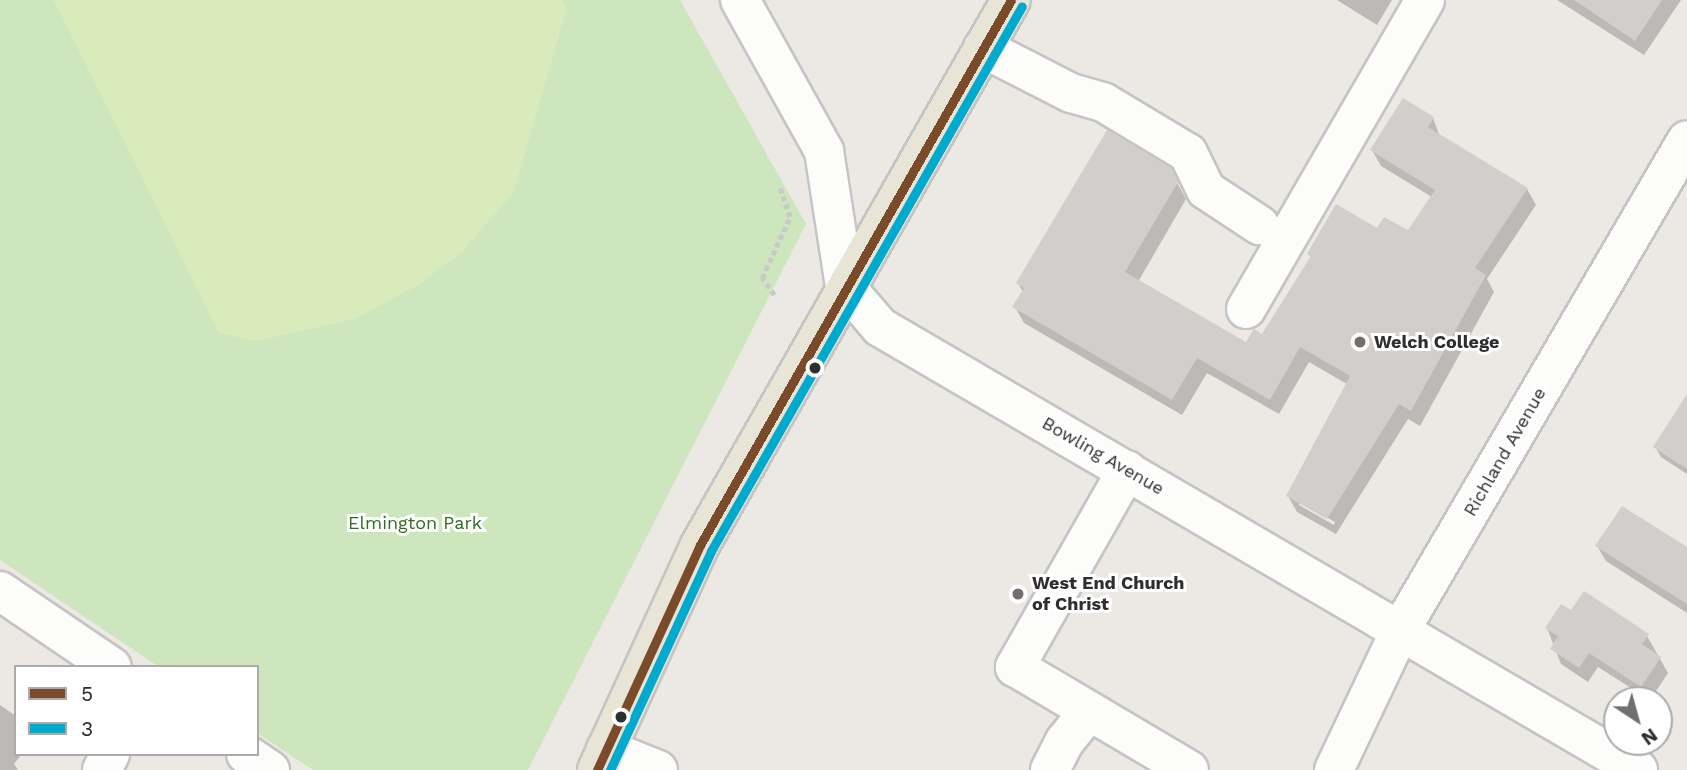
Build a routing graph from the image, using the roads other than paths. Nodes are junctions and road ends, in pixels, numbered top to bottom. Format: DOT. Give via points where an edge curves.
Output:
graph roads {
  1 [pos="740,0"];
  2 [pos="1011,0"];
  3 [pos="1425,0"];
  4 [pos="983,48"];
  5 [pos="1687,139"];
  6 [pos="1259,225"];
  7 [pos="845,286"];
  8 [pos="1246,309"];
  9 [pos="1127,470"];
  10 [pos="0,591"];
  11 [pos="1401,629"];
  12 [pos="109,665"];
  13 [pos="1089,711"];
  14 [pos="249,756"];
  15 [pos="601,759"];
  16 [pos="270,770"];
  17 [pos="659,770"];
  18 [pos="1050,770"];
  19 [pos="1189,770"];
  20 [pos="1334,770"];
  21 [pos="1638,770"];
  1 -- 7 [label="street" via="824,150"];
  2 -- 4 [label="main road"];
  3 -- 8 [label="street"];
  4 -- 6 [label="street" via="1071,93 1103,102 1188,153 1206,190"];
  4 -- 7 [label="main road"];
  5 -- 11 [label="street, Richland Avenue"];
  7 -- 9 [label="street, Bowling Avenue" via="880,327"];
  7 -- 15 [label="main road" via="700,545"];
  9 -- 11 [label="street, Bowling Avenue"];
  9 -- 13 [label="street" via="1015,667"];
  10 -- 12 [label="street"];
  11 -- 20 [label="street, Richland Avenue"];
  11 -- 21 [label="street, Bowling Avenue"];
  13 -- 18 [label="street"];
  13 -- 19 [label="street"];
  14 -- 16 [label="street"];
  15 -- 17 [label="street"];
}
